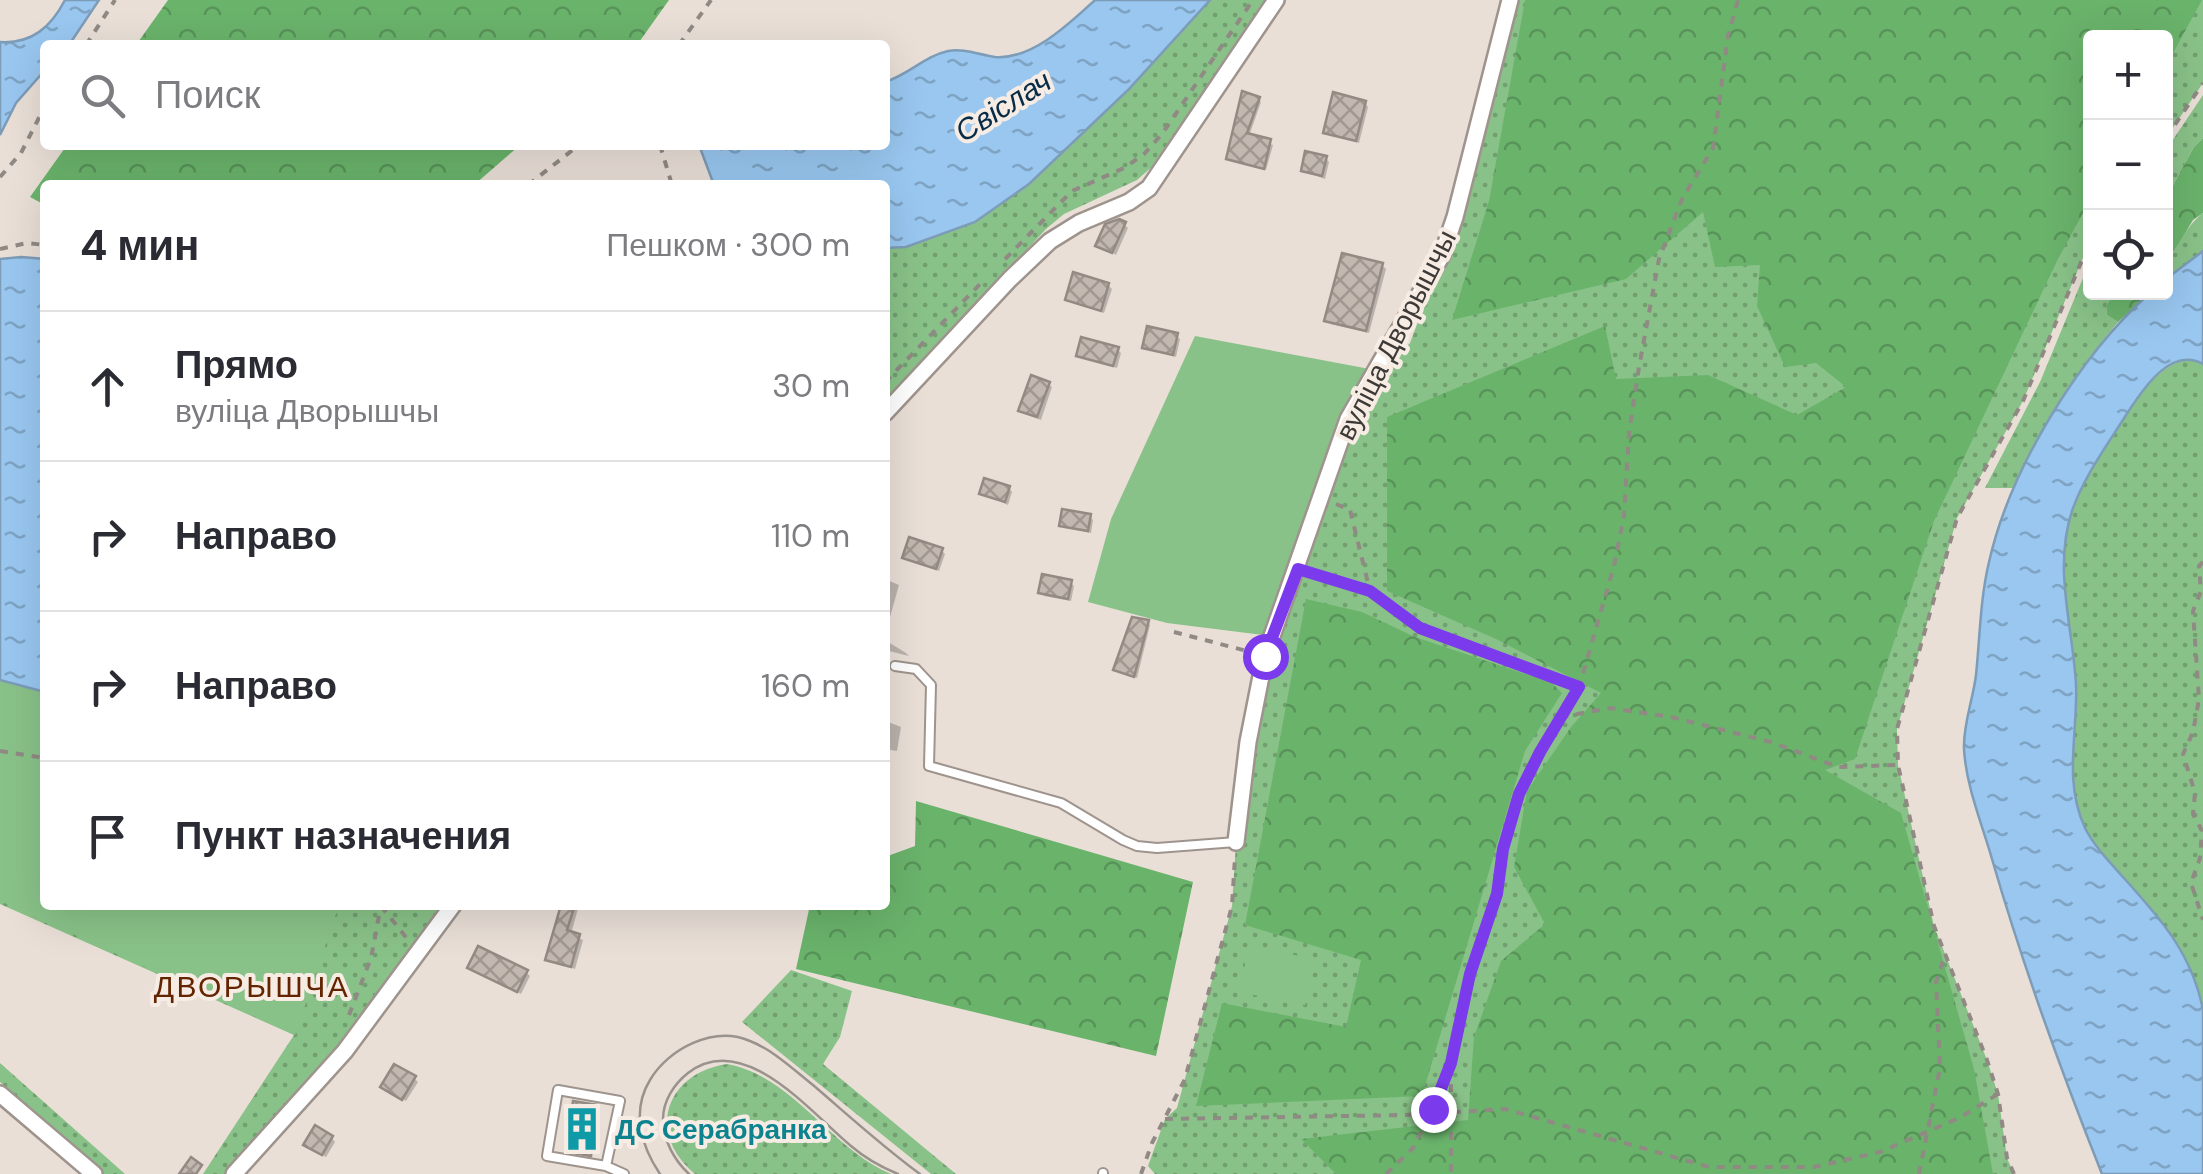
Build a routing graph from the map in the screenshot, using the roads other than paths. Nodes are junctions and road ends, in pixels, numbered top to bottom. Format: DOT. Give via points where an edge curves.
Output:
graph roads {
  1 [pos="1276,0"];
  2 [pos="1510,0"];
  3 [pos="890,408"];
  4 [pos="895,666"];
  5 [pos="1236,842"];
  6 [pos="449,910"];
  7 [pos="0,1094"];
  8 [pos="606,1166"];
  9 [pos="94,1174"];
  10 [pos="234,1174"];
  11 [pos="624,1174"];
  1 -- 3 [label="street" via="1149,188 1050,241"];
  2 -- 5 [label="street, вуліца Дворышчы" via="1442,255 1348,419 1265,656"];
  4 -- 5 [label="lane" via="916,669 931,685 929,766 1061,803 1137,846"];
  6 -- 10 [label="street" via="345,1051"];
  7 -- 9 [label="street"];
  8 -- 8 [label="lane" via="547,1156 558,1090 620,1101"];
  8 -- 11 [label="lane"];
}
